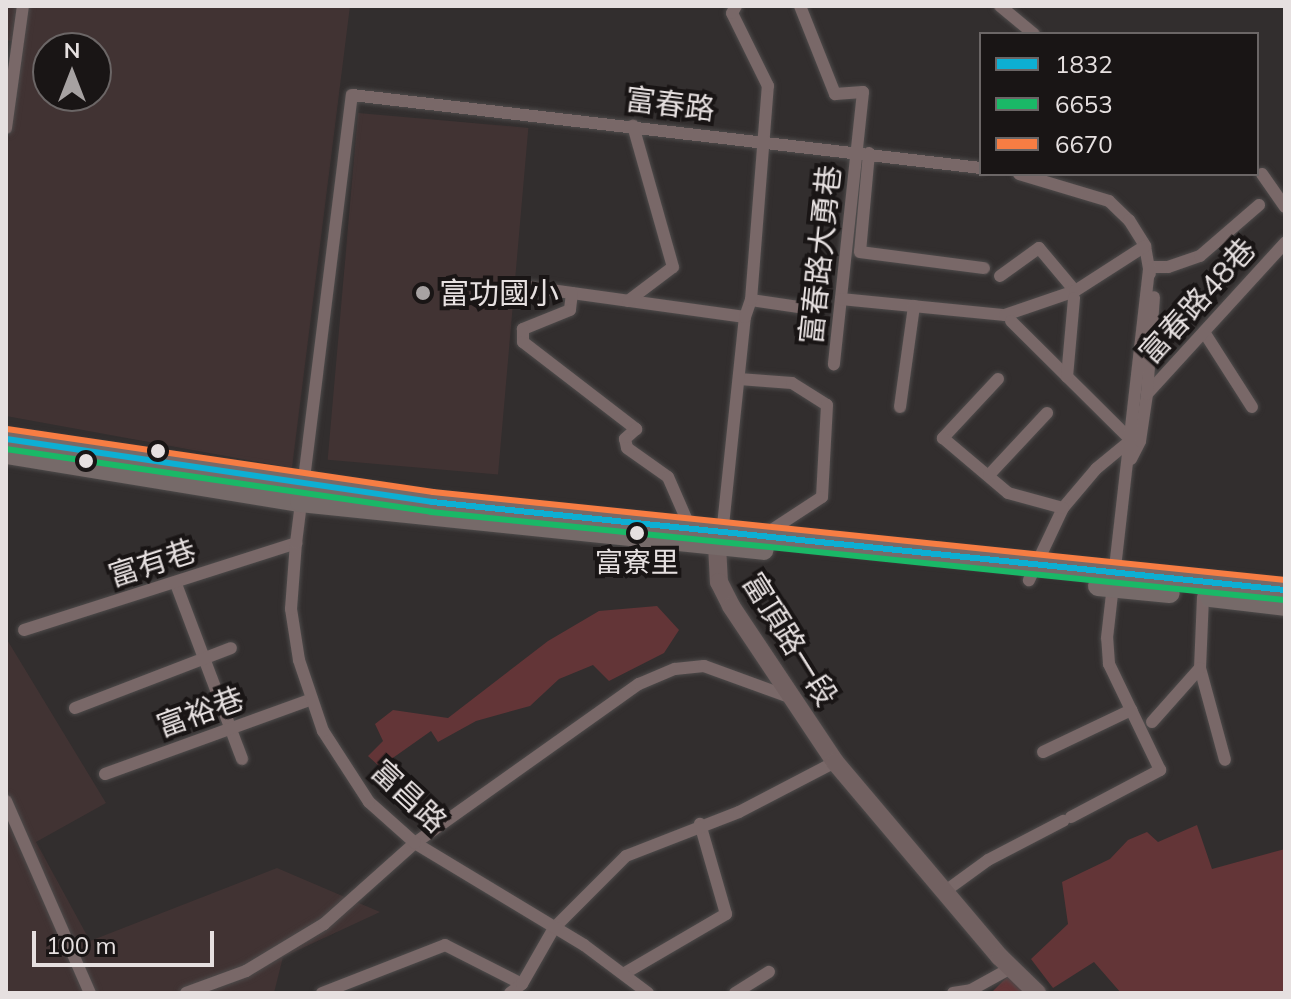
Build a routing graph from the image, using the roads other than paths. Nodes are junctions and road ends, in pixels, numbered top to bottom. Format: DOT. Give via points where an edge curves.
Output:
graph roads {
  1 [pos="23,6"];
  2 [pos="736,6"];
  3 [pos="800,6"];
  4 [pos="1000,6"];
  5 [pos="1032,32"];
  6 [pos="352,95"];
  7 [pos="633,126"];
  8 [pos="6,128"];
  9 [pos="765,141"];
  10 [pos="863,153"];
  11 [pos="979,168"];
  12 [pos="1262,174"];
  13 [pos="1042,176"];
  14 [pos="1064,178"];
  15 [pos="1259,205"];
  16 [pos="1285,207"];
  17 [pos="1285,243"];
  18 [pos="1145,246"];
  19 [pos="1149,267"];
  20 [pos="984,268"];
  21 [pos="1000,276"];
  22 [pos="529,287"];
  23 [pos="572,293"];
  24 [pos="1074,295"];
  25 [pos="841,299"];
  26 [pos="751,300"];
  27 [pos="628,301"];
  28 [pos="914,306"];
  29 [pos="805,308"];
  30 [pos="745,317"];
  31 [pos="1011,321"];
  32 [pos="1204,332"];
  33 [pos="834,364"];
  34 [pos="1067,377"];
  35 [pos="739,379"];
  36 [pos="998,379"];
  37 [pos="1147,394"];
  38 [pos="900,407"];
  39 [pos="1252,407"];
  40 [pos="1047,413"];
  41 [pos="6,439"];
  42 [pos="1131,440"];
  43 [pos="6,454"];
  44 [pos="1128,466"];
  45 [pos="989,475"];
  46 [pos="301,494"];
  47 [pos="1063,508"];
  48 [pos="689,525"];
  49 [pos="763,536"];
  50 [pos="720,538"];
  51 [pos="296,543"];
  52 [pos="1033,573"];
  53 [pos="1116,581"];
  54 [pos="176,584"];
  55 [pos="1285,590"];
  56 [pos="1203,597"];
  57 [pos="1285,606"];
  58 [pos="24,630"];
  59 [pos="231,648"];
  60 [pos="205,658"];
  61 [pos="1200,668"];
  62 [pos="792,698"];
  63 [pos="312,699"];
  64 [pos="75,708"];
  65 [pos="1131,710"];
  66 [pos="1152,722"];
  67 [pos="230,728"];
  68 [pos="1043,752"];
  69 [pos="242,759"];
  70 [pos="1225,760"];
  71 [pos="835,762"];
  72 [pos="105,774"];
  73 [pos="6,801"];
  74 [pos="700,824"];
  75 [pos="415,843"];
  76 [pos="944,892"];
  77 [pos="554,928"];
  78 [pos="1011,968"];
  79 [pos="769,972"];
  80 [pos="625,973"];
  81 [pos="522,984"];
  82 [pos="90,993"];
  83 [pos="186,993"];
  84 [pos="322,993"];
  85 [pos="510,993"];
  86 [pos="648,993"];
  87 [pos="735,993"];
  88 [pos="953,993"];
  89 [pos="1037,993"];
  1 -- 8 [label="street"];
  2 -- 9 [label="street, 富頂路一段" via="732,13 768,86"];
  3 -- 10 [label="street" via="835,94 863,92"];
  4 -- 5 [label="street"];
  6 -- 7 [label="street, 富春路"];
  6 -- 46 [label="street, 富昌路"];
  7 -- 9 [label="street, 富春路"];
  7 -- 27 [label="street" via="673,267"];
  9 -- 10 [label="street, 富春路"];
  9 -- 26 [label="street, 富頂路一段"];
  10 -- 11 [label="street, 富春路"];
  10 -- 20 [label="street" via="860,252"];
  10 -- 25 [label="street, 富春路大勇巷"];
  12 -- 16 [label="street"];
  13 -- 14 [label="street"];
  14 -- 18 [label="street" via="1109,201"];
  15 -- 19 [label="street" via="1200,256 1168,267"];
  17 -- 32 [label="street, 富春路48巷"];
  18 -- 19 [label="street"];
  18 -- 24 [label="street"];
  19 -- 37 [label="street" via="1155,306"];
  19 -- 42 [label="street"];
  21 -- 24 [label="street" via="1039,248"];
  22 -- 23 [label="street"];
  23 -- 27 [label="street"];
  23 -- 48 [label="street" via="570,310 523,329 523,342 636,429 625,439 627,448 668,477"];
  24 -- 28 [label="street" via="1005,315"];
  24 -- 34 [label="street"];
  25 -- 28 [label="street"];
  25 -- 33 [label="street, 富春路大勇巷"];
  26 -- 29 [label="street"];
  26 -- 30 [label="street, 富頂路一段"];
  27 -- 30 [label="street"];
  28 -- 38 [label="street"];
  30 -- 35 [label="street, 富頂路一段"];
  31 -- 34 [label="street"];
  32 -- 37 [label="street, 富春路48巷"];
  32 -- 39 [label="street"];
  34 -- 42 [label="street"];
  35 -- 49 [label="street" via="792,383 827,405 822,497"];
  35 -- 50 [label="street, 富頂路一段"];
  36 -- 45 [label="street" via="943,438"];
  37 -- 44 [label="street" via="1140,441"];
  40 -- 45 [label="street"];
  41 -- 46 [label="main road"];
  42 -- 44 [label="street"];
  42 -- 47 [label="street" via="1096,469"];
  43 -- 46 [label="main road"];
  44 -- 53 [label="street"];
  45 -- 47 [label="street" via="1008,493"];
  46 -- 48 [label="main road"];
  46 -- 50 [label="main road"];
  46 -- 51 [label="street, 富昌路"];
  47 -- 52 [label="street"];
  48 -- 50 [label="main road"];
  49 -- 50 [label="main road"];
  49 -- 52 [label="main road"];
  50 -- 52 [label="main road"];
  50 -- 62 [label="street, 富頂路一段" via="725,594"];
  51 -- 54 [label="street, 富有巷"];
  51 -- 63 [label="street, 富昌路" via="291,609"];
  52 -- 53 [label="main road"];
  53 -- 55 [label="main road"];
  53 -- 56 [label="main road"];
  53 -- 65 [label="street" via="1107,638 1109,664"];
  54 -- 58 [label="street, 富有巷"];
  54 -- 60 [label="street"];
  56 -- 57 [label="main road"];
  56 -- 61 [label="street"];
  59 -- 60 [label="street"];
  60 -- 64 [label="street"];
  60 -- 67 [label="street"];
  61 -- 66 [label="street"];
  61 -- 70 [label="street"];
  62 -- 71 [label="street, 富頂路一段"];
  62 -- 75 [label="street" via="704,666 675,669 639,684"];
  63 -- 67 [label="street, 富裕巷"];
  63 -- 75 [label="street, 富昌路" via="341,766 369,802"];
  65 -- 68 [label="street"];
  65 -- 76 [label="street" via="1160,770 988,860"];
  67 -- 69 [label="street"];
  67 -- 72 [label="street, 富裕巷"];
  71 -- 74 [label="street" via="739,812"];
  71 -- 76 [label="street, 富頂路一段"];
  73 -- 82 [label="street"];
  74 -- 77 [label="street" via="626,856"];
  74 -- 80 [label="street" via="726,914"];
  75 -- 77 [label="street, 富昌路"];
  75 -- 83 [label="street" via="381,878 285,950"];
  76 -- 78 [label="street, 富頂路一段"];
  77 -- 80 [label="street, 富昌路"];
  77 -- 81 [label="street"];
  78 -- 88 [label="street" via="971,990"];
  78 -- 89 [label="street, 富頂路一段"];
  79 -- 87 [label="street"];
  80 -- 86 [label="street, 富昌路"];
  81 -- 84 [label="street" via="445,945"];
  81 -- 85 [label="street"];
}
